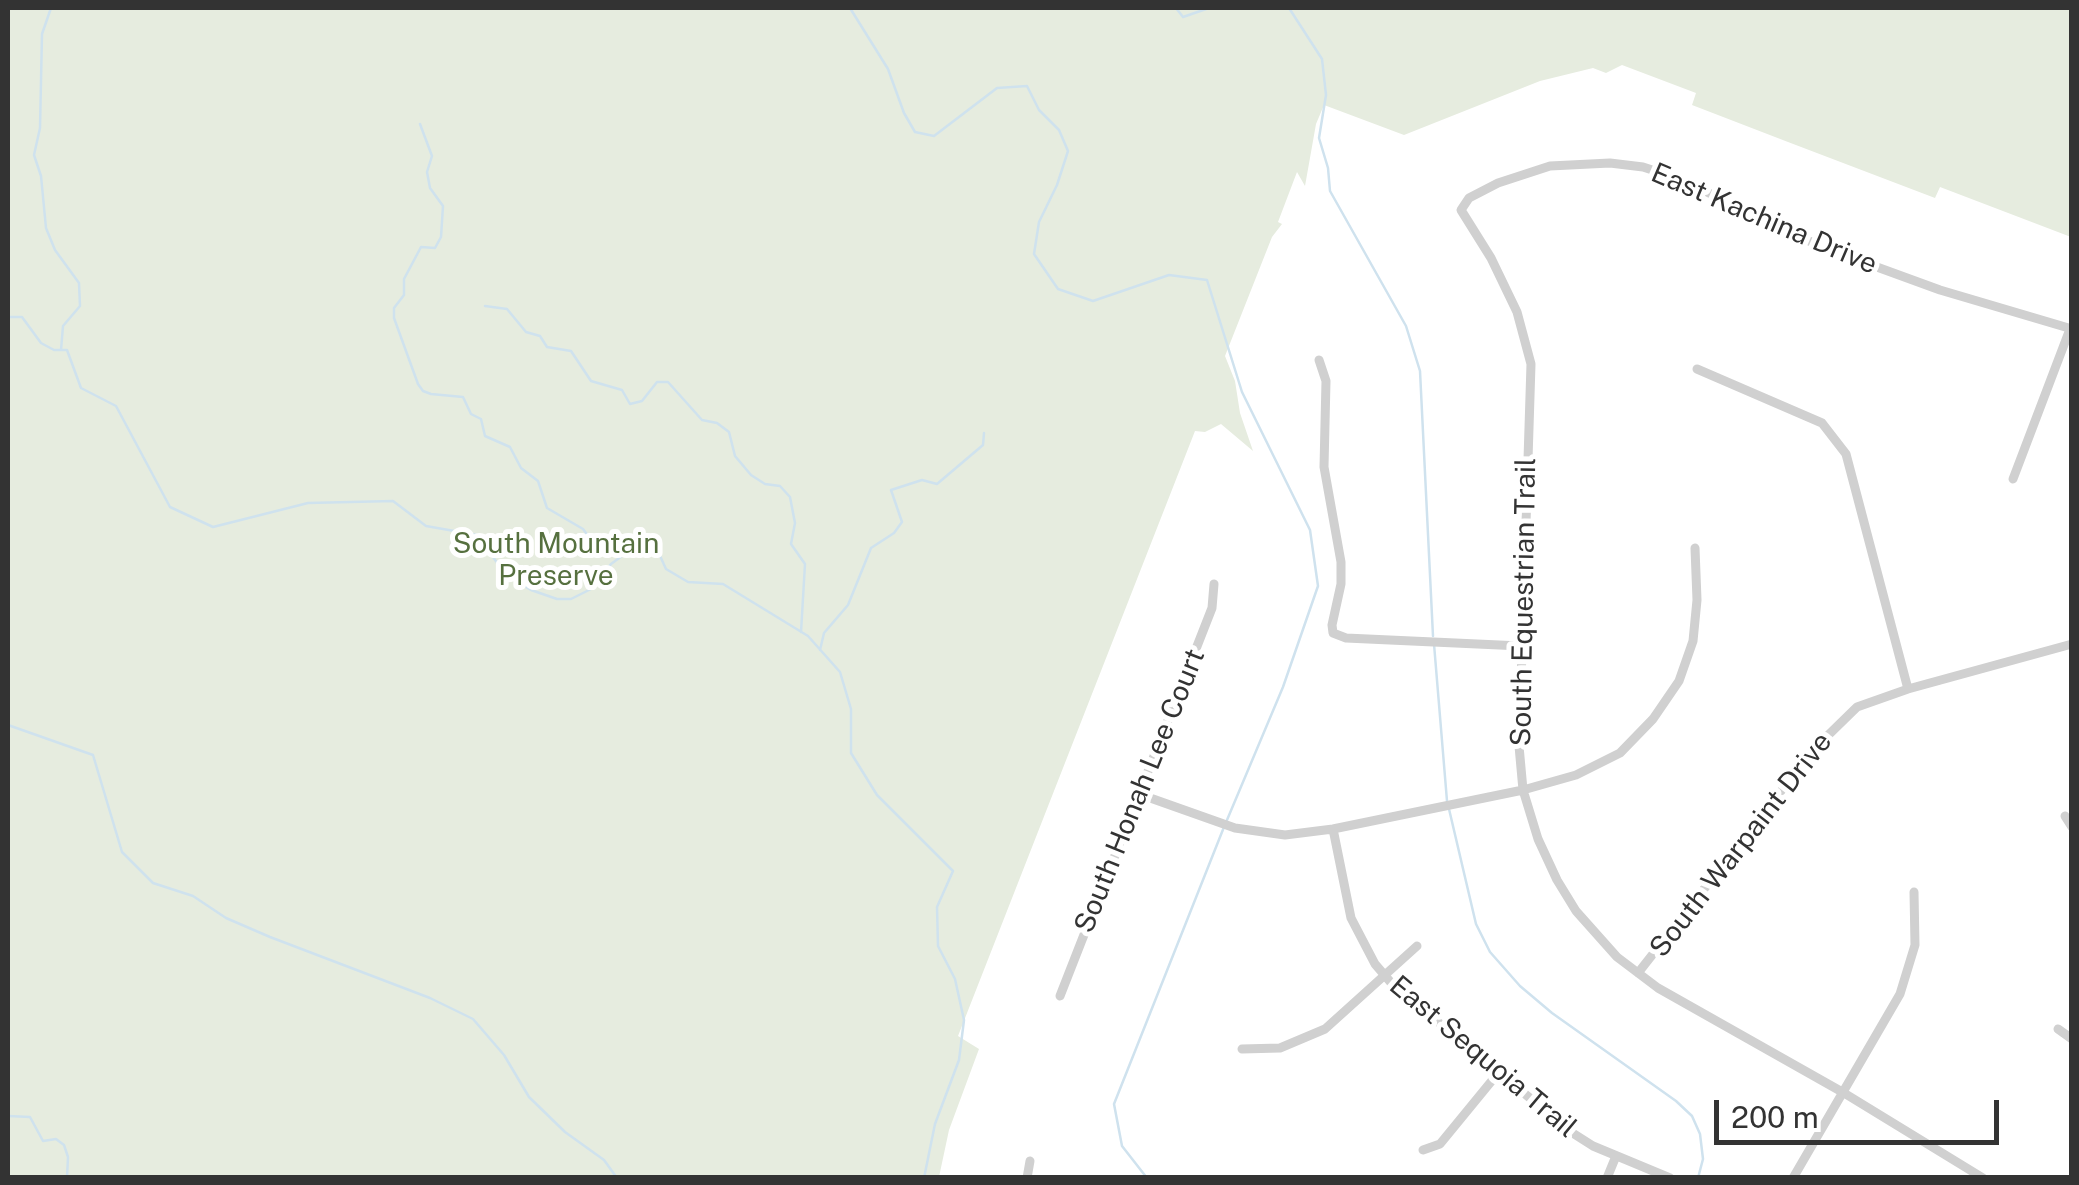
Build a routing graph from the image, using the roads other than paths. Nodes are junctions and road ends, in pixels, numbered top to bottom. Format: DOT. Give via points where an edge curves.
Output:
graph roads {
  1 [pos="1461,210"];
  2 [pos="2071,329"];
  3 [pos="1319,360"];
  4 [pos="1696,369"];
  5 [pos="2013,479"];
  6 [pos="1695,548"];
  7 [pos="1214,584"];
  8 [pos="2072,644"];
  9 [pos="1521,646"];
  10 [pos="1908,689"];
  11 [pos="1524,790"];
  12 [pos="1138,794"];
  13 [pos="2065,816"];
  14 [pos="2072,827"];
  15 [pos="1333,830"];
  16 [pos="1914,892"];
  17 [pos="1417,946"];
  18 [pos="1638,973"];
  19 [pos="1384,975"];
  20 [pos="1060,996"];
  21 [pos="2058,1030"];
  22 [pos="2072,1039"];
  23 [pos="1242,1049"];
  24 [pos="1499,1072"];
  25 [pos="1844,1093"];
  26 [pos="1423,1150"];
  27 [pos="1616,1156"];
  28 [pos="1030,1160"];
  29 [pos="1027,1178"];
  30 [pos="1607,1178"];
  31 [pos="1670,1178"];
  32 [pos="1793,1178"];
  33 [pos="1984,1178"];
  1 -- 2 [label="street, East Kachina Drive" via="1498,183 1550,166 1643,167 1804,240"];
  1 -- 9 [label="street, South Equestrian Trail" via="1517,312 1531,364"];
  2 -- 5 [label="street"];
  3 -- 9 [label="street" via="1326,381 1324,466 1341,562 1332,630 1346,638"];
  4 -- 10 [label="street" via="1822,423 1846,454"];
  6 -- 11 [label="street" via="1693,642 1679,681 1653,720 1620,753"];
  7 -- 12 [label="street, South Honah Lee Court" via="1212,608"];
  8 -- 10 [label="street, South Warpaint Drive"];
  9 -- 11 [label="street, South Equestrian Trail"];
  10 -- 18 [label="street, South Warpaint Drive" via="1857,707 1826,735"];
  11 -- 15 [label="street"];
  11 -- 18 [label="street, South Equestrian Trail" via="1538,839 1576,912"];
  12 -- 15 [label="street" via="1234,828 1285,835"];
  12 -- 20 [label="street, South Honah Lee Court"];
  13 -- 14 [label="street"];
  15 -- 19 [label="street, East Sequoia Trail" via="1351,918"];
  16 -- 25 [label="street" via="1916,945 1900,994"];
  17 -- 19 [label="street"];
  18 -- 25 [label="street, South Equestrian Trail"];
  19 -- 23 [label="street" via="1304,1040"];
  19 -- 24 [label="street, East Sequoia Trail"];
  21 -- 22 [label="street"];
  24 -- 26 [label="street" via="1440,1144"];
  24 -- 27 [label="street, East Sequoia Trail" via="1572,1132"];
  25 -- 32 [label="street"];
  25 -- 33 [label="street, South Equestrian Trail"];
  27 -- 30 [label="street"];
  27 -- 31 [label="street, East Sequoia Trail"];
  28 -- 29 [label="street"];
}
